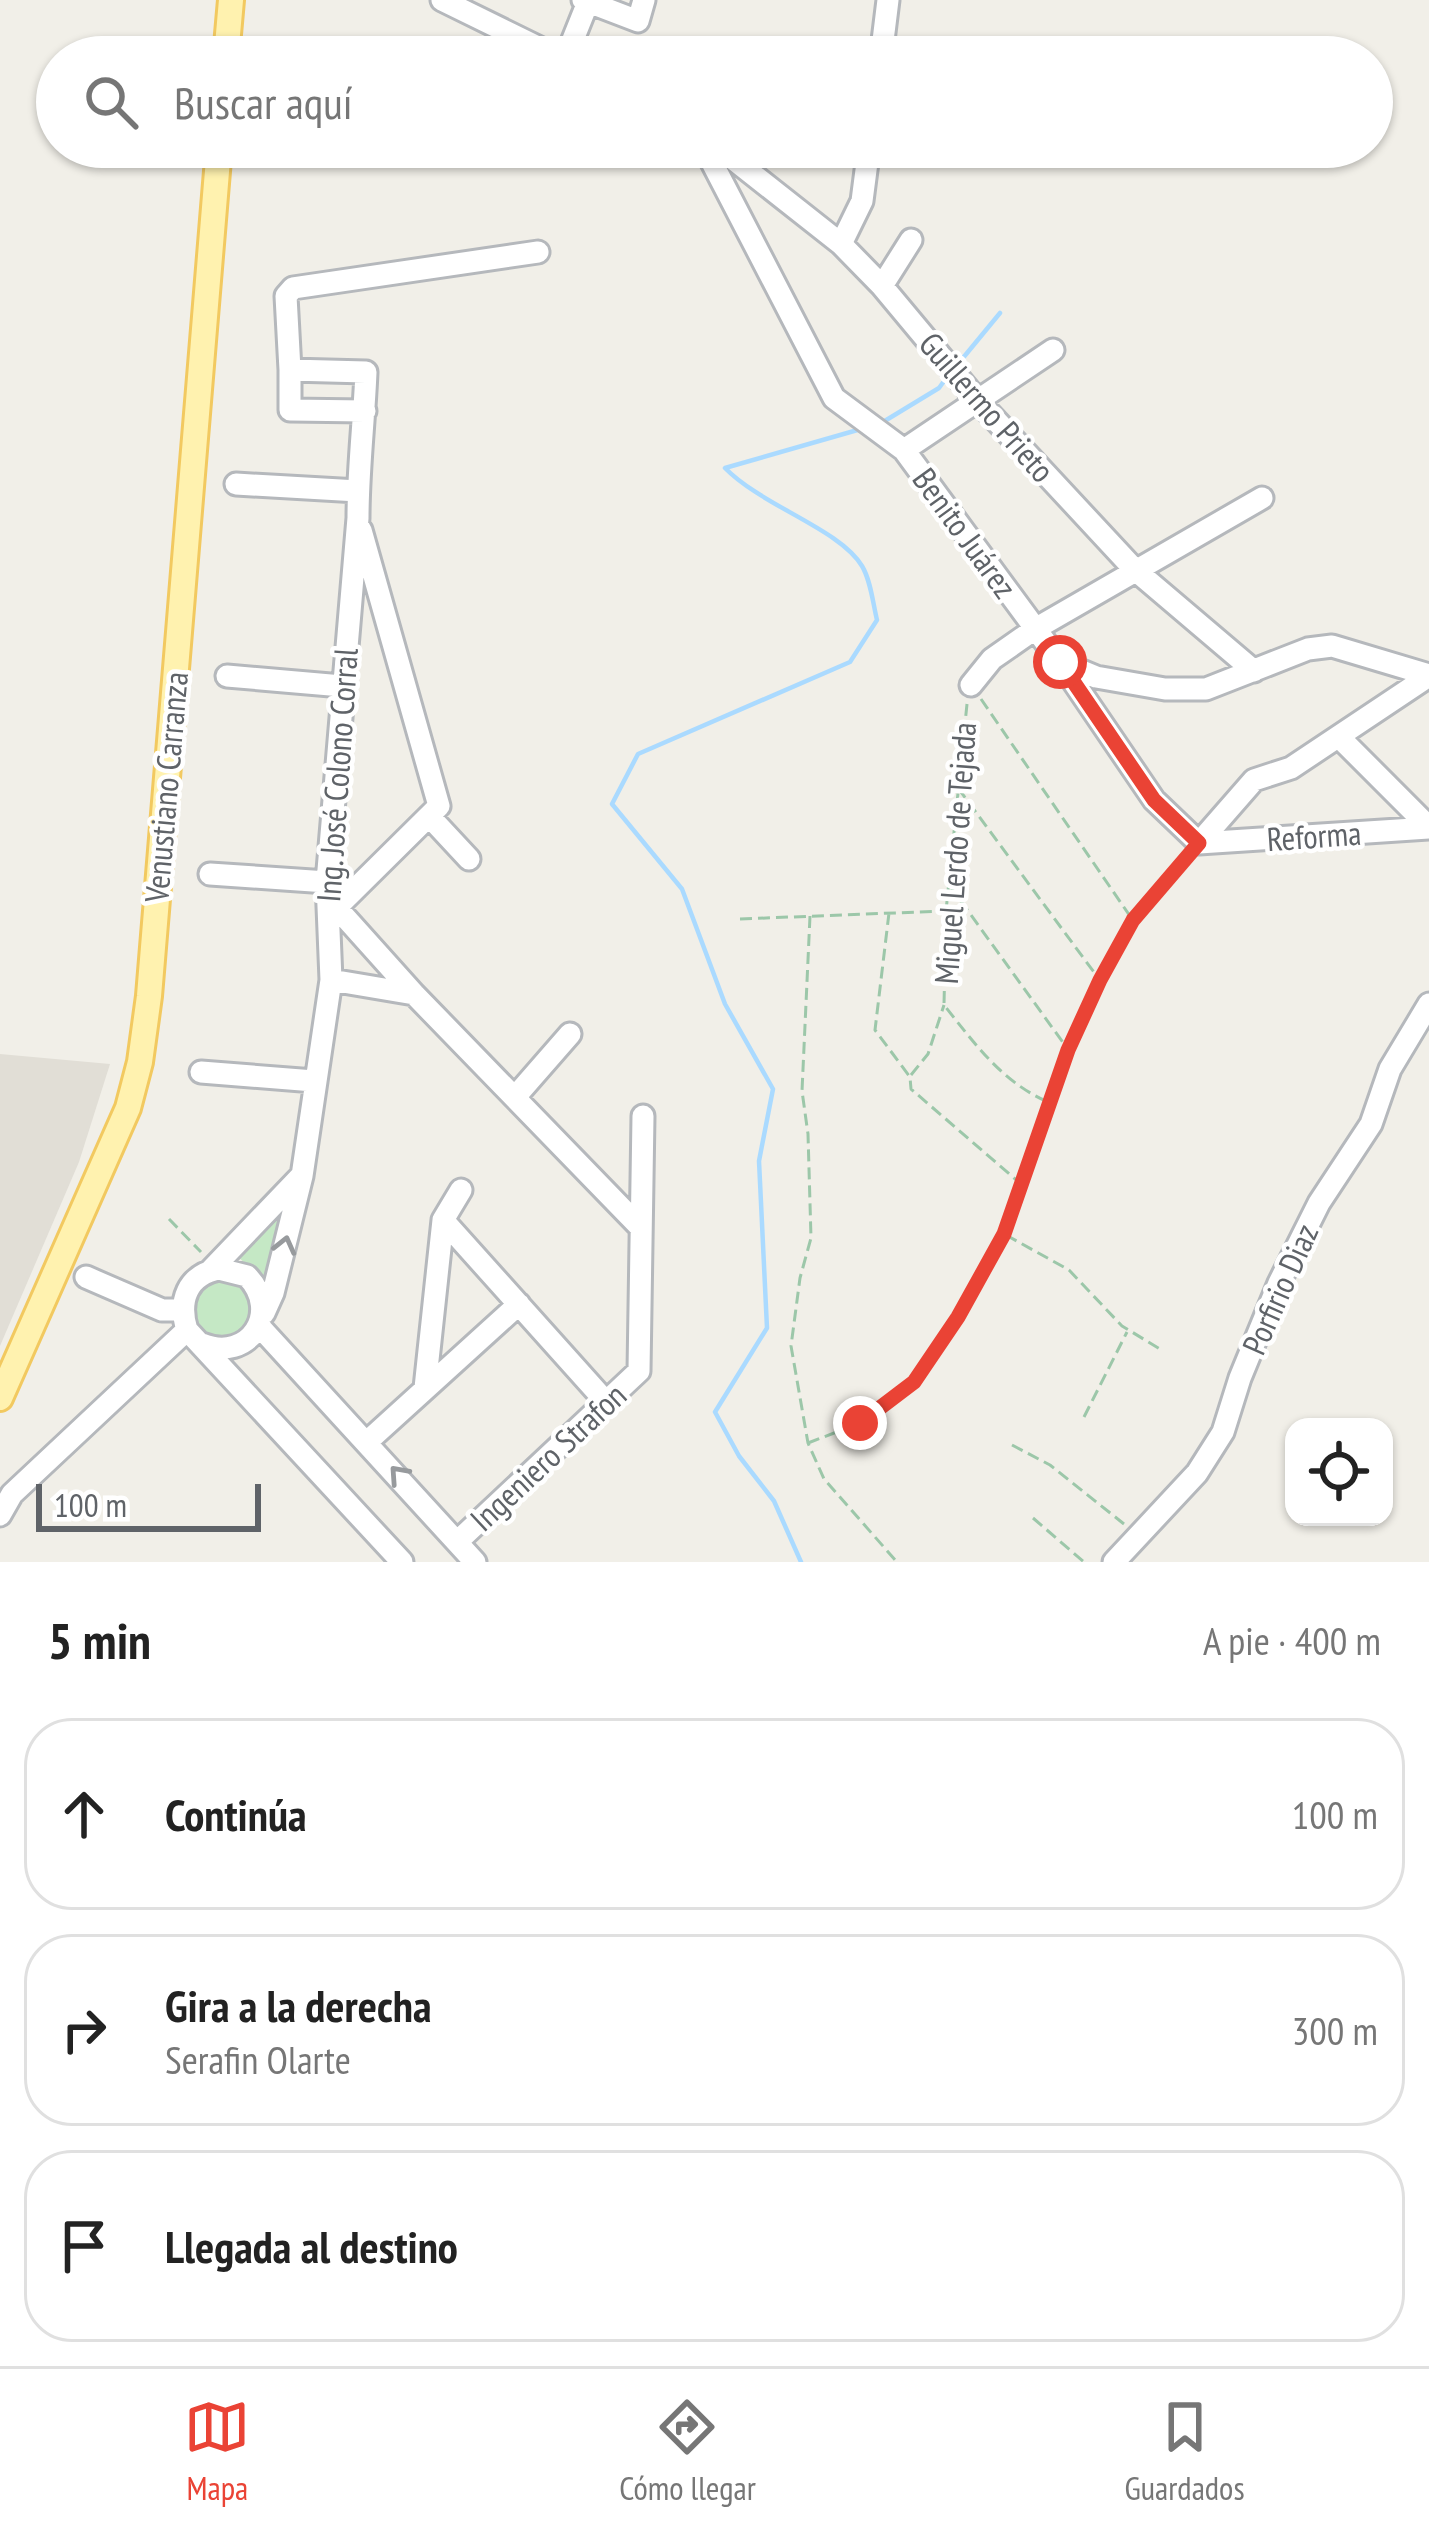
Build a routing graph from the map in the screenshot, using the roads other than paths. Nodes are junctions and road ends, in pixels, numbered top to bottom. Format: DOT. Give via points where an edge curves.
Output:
graph roads {
  1 [pos="231,0"];
  2 [pos="442,0"];
  3 [pos="644,0"];
  4 [pos="888,0"];
  5 [pos="585,1"];
  6 [pos="228,36"];
  7 [pos="518,36"];
  8 [pos="571,36"];
  9 [pos="884,36"];
  10 [pos="217,168"];
  11 [pos="715,168"];
  12 [pos="745,168"];
  13 [pos="866,168"];
  14 [pos="911,240"];
  15 [pos="842,244"];
  16 [pos="538,252"];
  17 [pos="882,286"];
  18 [pos="1053,350"];
  19 [pos="290,370"];
  20 [pos="977,400"];
  21 [pos="364,410"];
  22 [pos="904,450"];
  23 [pos="236,484"];
  24 [pos="358,491"];
  25 [pos="1262,498"];
  26 [pos="358,518"];
  27 [pos="1134,569"];
  28 [pos="1035,628"];
  29 [pos="1060,662"];
  30 [pos="1254,671"];
  31 [pos="227,676"];
  32 [pos="1429,676"];
  33 [pos="971,685"];
  34 [pos="342,686"];
  35 [pos="1340,738"];
  36 [pos="429,816"];
  37 [pos="1429,827"];
  38 [pos="1199,843"];
  39 [pos="469,859"];
  40 [pos="210,874"];
  41 [pos="330,896"];
  42 [pos="331,980"];
  43 [pos="414,994"];
  44 [pos="1429,1004"];
  45 [pos="570,1034"];
  46 [pos="201,1072"];
  47 [pos="314,1081"];
  48 [pos="515,1097"];
  49 [pos="644,1117"];
  50 [pos="302,1176"];
  51 [pos="461,1190"];
  52 [pos="443,1220"];
  53 [pos="641,1228"];
  54 [pos="212,1269"];
  55 [pos="86,1276"];
  56 [pos="519,1304"];
  57 [pos="262,1320"];
  58 [pos="191,1328"];
  59 [pos="425,1388"];
  60 [pos="0,1398"];
  61 [pos="608,1402"];
  62 [pos="368,1441"];
  63 [pos="0,1515"];
  64 [pos="458,1541"];
  65 [pos="402,1562"];
  66 [pos="476,1562"];
  67 [pos="1114,1562"];
  1 -- 6 [label="main road"];
  2 -- 7 [label="street"];
  3 -- 5 [label="street" via="638,21"];
  4 -- 9 [label="street"];
  5 -- 8 [label="street"];
  10 -- 60 [label="main road, Venustiano Carranza" via="140,1062 128,1108"];
  11 -- 22 [label="street, Benito Juárez" via="835,398"];
  12 -- 15 [label="street, Guillermo Prieto"];
  13 -- 15 [label="street"];
  14 -- 17 [label="street"];
  15 -- 17 [label="street, Guillermo Prieto"];
  16 -- 19 [label="street" via="293,288 286,296"];
  17 -- 20 [label="street, Guillermo Prieto"];
  18 -- 20 [label="street"];
  19 -- 21 [label="street" via="290,410"];
  19 -- 21 [label="street, Ing. José Colono Corral" via="366,372"];
  20 -- 22 [label="street"];
  20 -- 27 [label="street, Guillermo Prieto"];
  21 -- 24 [label="street, Ing. José Colono Corral"];
  22 -- 28 [label="street, Benito Juárez"];
  23 -- 24 [label="street"];
  24 -- 26 [label="street, Ing. José Colono Corral"];
  25 -- 27 [label="street, Miguel Lerdo de Tejada"];
  26 -- 34 [label="street, Ing. José Colono Corral"];
  26 -- 36 [label="street" via="440,806"];
  27 -- 28 [label="street, Miguel Lerdo de Tejada"];
  27 -- 30 [label="street, Guillermo Prieto"];
  28 -- 29 [label="street, Benito Juárez"];
  28 -- 33 [label="street, Miguel Lerdo de Tejada"];
  29 -- 30 [label="street" via="1165,689 1206,689"];
  29 -- 38 [label="street, Benito Juárez" via="1154,800"];
  30 -- 32 [label="street" via="1332,646"];
  31 -- 34 [label="street"];
  32 -- 35 [label="street"];
  34 -- 41 [label="street, Ing. José Colono Corral"];
  35 -- 37 [label="street"];
  35 -- 38 [label="street" via="1254,780"];
  36 -- 39 [label="street"];
  36 -- 41 [label="street"];
  37 -- 38 [label="street, Reforma"];
  40 -- 41 [label="street"];
  41 -- 42 [label="street, Ing. José Colono Corral"];
  41 -- 43 [label="street"];
  42 -- 43 [label="street"];
  42 -- 47 [label="street, Ing. José Colono Corral"];
  43 -- 48 [label="street"];
  44 -- 67 [label="street, Porfirio Diaz" via="1280,1283 1223,1432 1197,1473"];
  45 -- 48 [label="street"];
  46 -- 47 [label="street"];
  47 -- 50 [label="street, Ing. José Colono Corral"];
  48 -- 53 [label="street"];
  49 -- 53 [label="street, Ingeniero Strafon"];
  50 -- 54 [label="street"];
  57 -- 50 [label="street, Ing. José Colono Corral, one-way"];
  51 -- 52 [label="street"];
  52 -- 56 [label="street"];
  52 -- 59 [label="street"];
  53 -- 61 [label="street, Ingeniero Strafon" via="639,1371"];
  54 -- 57 [label="street" via="247,1276 259,1292"];
  54 -- 58 [label="street" via="193,1282"];
  55 -- 58 [label="street"];
  56 -- 59 [label="street"];
  56 -- 61 [label="street"];
  57 -- 58 [label="street" via="250,1340 218,1350"];
  57 -- 62 [label="street"];
  58 -- 63 [label="street" via="12,1494"];
  58 -- 65 [label="street"];
  59 -- 62 [label="street"];
  61 -- 64 [label="street, Ingeniero Strafon"];
  64 -- 62 [label="street, one-way"];
  64 -- 66 [label="street"];
}
